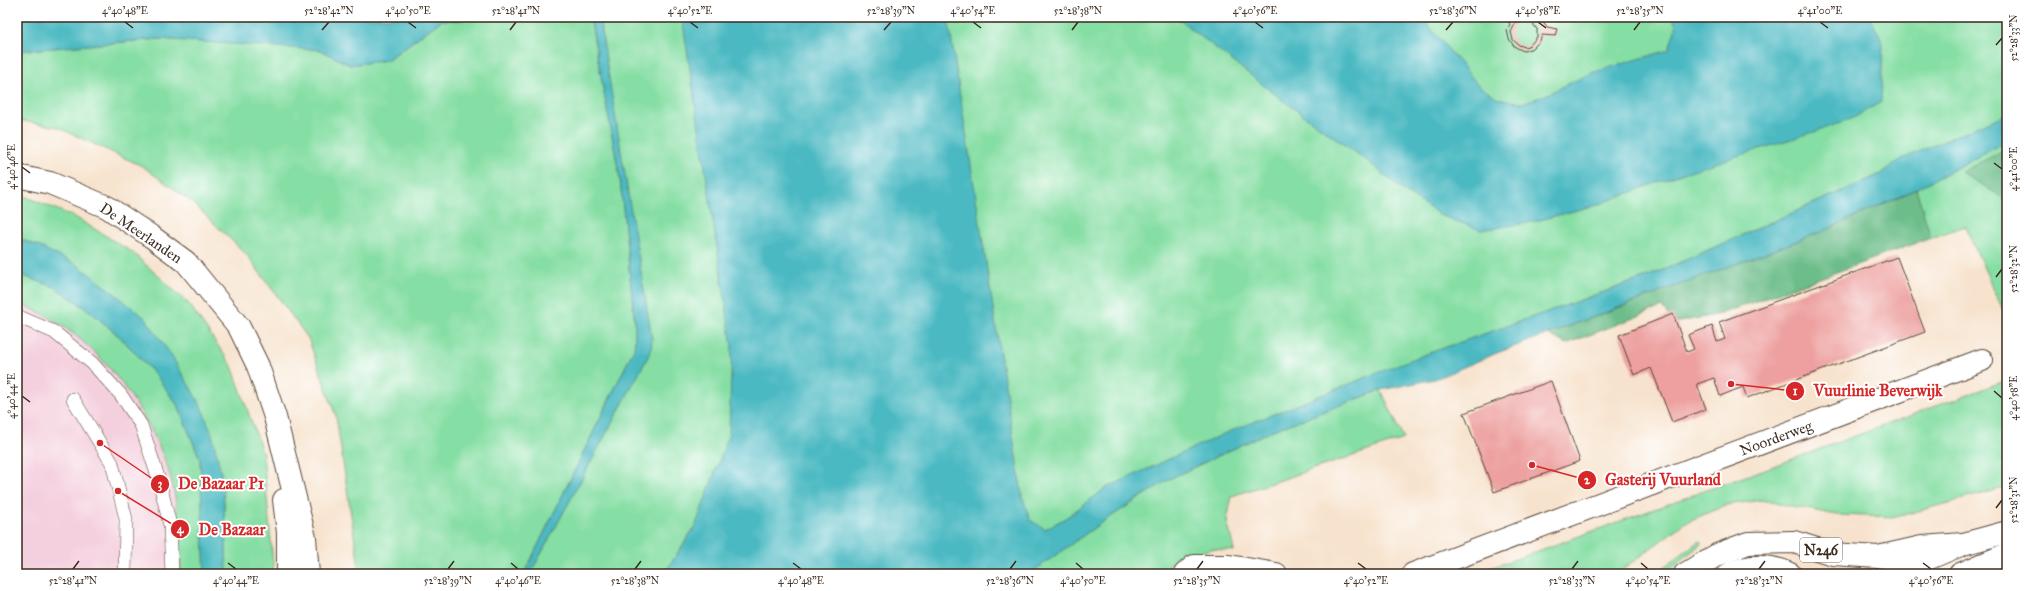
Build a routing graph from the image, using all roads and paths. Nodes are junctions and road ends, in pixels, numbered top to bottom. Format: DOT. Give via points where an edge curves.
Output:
graph roads {
  1 [pos="17,176"];
  2 [pos="17,316"];
  3 [pos="1982,360"];
  4 [pos="73,399"];
  5 [pos="275,417"];
  6 [pos="2007,532"];
  7 [pos="1963,544"];
  8 [pos="2007,554"];
  9 [pos="125,574"];
  10 [pos="172,574"];
  11 [pos="288,574"];
  12 [pos="308,574"];
  13 [pos="1184,574"];
  14 [pos="1276,574"];
  15 [pos="1413,574"];
  16 [pos="1685,574"];
  17 [pos="1729,574"];
  18 [pos="1790,574"];
  19 [pos="1891,574"];
  20 [pos="1960,574"];
  1 -- 5 [label="main road, De Meerlanden" via="50,183 107,207 186,262 239,327 258,366"];
  2 -- 10 [label="lane" via="54,332 92,363 121,395 141,425 159,480 170,526"];
  3 -- 15 [label="main road, Noorderweg"];
  4 -- 9 [label="lane" via="112,463 126,519"];
  5 -- 11 [label="main road, De Meerlanden" via="288,533"];
  5 -- 12 [label="main road, De Meerlanden" via="305,538"];
  6 -- 7 [label="main road, N246"];
  7 -- 16 [label="main road, N246" via="1922,547 1878,558 1833,554 1794,542 1748,543 1717,555"];
  7 -- 19 [label="main road, N246"];
  8 -- 20 [label="main road"];
  13 -- 14 [label="main road" via="1194,566 1229,566"];
  17 -- 18 [label="main road, N246" via="1757,566 1781,569"];
}
